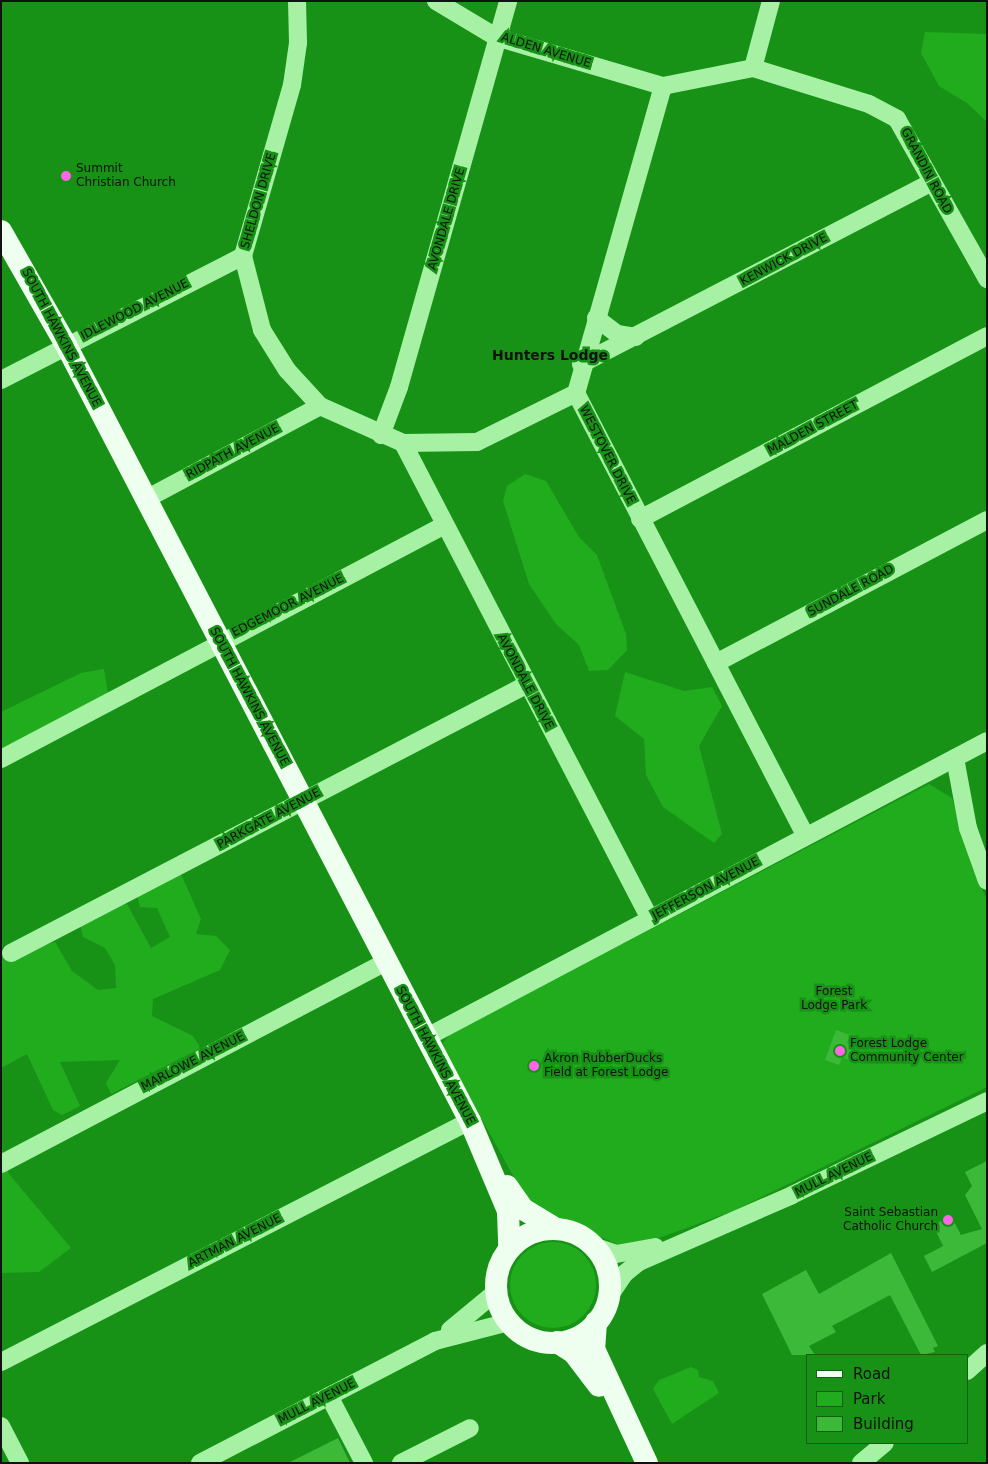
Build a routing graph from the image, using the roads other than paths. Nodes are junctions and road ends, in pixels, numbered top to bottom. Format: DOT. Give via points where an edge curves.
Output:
graph roads {
  1 [pos="297,1"];
  2 [pos="436,1"];
  3 [pos="508,1"];
  4 [pos="771,1"];
  5 [pos="496,36"];
  6 [pos="753,68"];
  7 [pos="663,86"];
  8 [pos="932,182"];
  9 [pos="1,231"];
  10 [pos="244,256"];
  11 [pos="987,279"];
  12 [pos="596,318"];
  13 [pos="987,336"];
  14 [pos="636,337"];
  15 [pos="66,345"];
  16 [pos="581,364"];
  17 [pos="1,380"];
  18 [pos="576,393"];
  19 [pos="320,406"];
  20 [pos="380,435"];
  21 [pos="403,443"];
  22 [pos="146,499"];
  23 [pos="640,519"];
  24 [pos="987,520"];
  25 [pos="443,526"];
  26 [pos="220,641"];
  27 [pos="716,663"];
  28 [pos="526,685"];
  29 [pos="987,741"];
  30 [pos="954,758"];
  31 [pos="1,759"];
  32 [pos="304,801"];
  33 [pos="806,835"];
  34 [pos="987,881"];
  35 [pos="650,919"];
  36 [pos="11,953"];
  37 [pos="385,962"];
  38 [pos="427,1037"];
  39 [pos="987,1101"];
  40 [pos="470,1121"];
  41 [pos="1,1164"];
  42 [pos="491,1166"];
  43 [pos="556,1229"];
  44 [pos="677,1243"];
  45 [pos="593,1246"];
  46 [pos="509,1248"];
  47 [pos="496,1292"];
  48 [pos="608,1298"];
  49 [pos="509,1322"];
  50 [pos="596,1322"];
  51 [pos="435,1341"];
  52 [pos="557,1342"];
  53 [pos="987,1353"];
  54 [pos="1,1362"];
  55 [pos="968,1370"];
  56 [pos="329,1396"];
  57 [pos="621,1414"];
  58 [pos="1,1426"];
  59 [pos="470,1428"];
  60 [pos="884,1444"];
  61 [pos="20,1463"];
  62 [pos="200,1463"];
  63 [pos="364,1463"];
  64 [pos="401,1463"];
  65 [pos="647,1463"];
  66 [pos="861,1463"];
  1 -- 10 [label="street, SHELDON DRIVE" via="298,43 292,86"];
  2 -- 5 [label="street, ALDEN AVENUE"];
  3 -- 5 [label="street, AVONDALE DRIVE"];
  4 -- 6 [label="street"];
  5 -- 7 [label="street, ALDEN AVENUE"];
  5 -- 20 [label="street, AVONDALE DRIVE" via="402,378"];
  6 -- 7 [label="street"];
  6 -- 8 [label="street, GRANDIN ROAD" via="889,112 903,126"];
  7 -- 12 [label="street, WESTOVER DRIVE"];
  8 -- 11 [label="street, GRANDIN ROAD"];
  8 -- 14 [label="street, KENWICK DRIVE"];
  9 -- 15 [label="main road, SOUTH HAWKINS AVENUE"];
  10 -- 15 [label="street, IDLEWOOD AVENUE"];
  10 -- 19 [label="street, SHELDON DRIVE" via="262,330 287,370"];
  12 -- 14 [label="street" via="617,334"];
  12 -- 16 [label="street, WESTOVER DRIVE"];
  13 -- 23 [label="street, MALDEN STREET"];
  14 -- 16 [label="street, KENWICK DRIVE"];
  15 -- 17 [label="street, IDLEWOOD AVENUE"];
  15 -- 22 [label="main road, SOUTH HAWKINS AVENUE"];
  16 -- 18 [label="street, WESTOVER DRIVE"];
  18 -- 21 [label="street, SHELDON DRIVE" via="477,442"];
  18 -- 23 [label="street, WESTOVER DRIVE"];
  19 -- 20 [label="street, SHELDON DRIVE"];
  19 -- 22 [label="street, RIDPATH AVENUE"];
  20 -- 21 [label="street, SHELDON DRIVE"];
  21 -- 25 [label="street, AVONDALE DRIVE"];
  22 -- 26 [label="main road, SOUTH HAWKINS AVENUE"];
  23 -- 27 [label="street, WESTOVER DRIVE"];
  24 -- 27 [label="street, SUNDALE ROAD"];
  25 -- 26 [label="street, EDGEMOOR AVENUE"];
  25 -- 28 [label="street, AVONDALE DRIVE"];
  26 -- 31 [label="street, EDGEMOOR AVENUE"];
  26 -- 32 [label="main road, SOUTH HAWKINS AVENUE"];
  27 -- 33 [label="street, WESTOVER DRIVE"];
  28 -- 32 [label="street, PARKGATE AVENUE"];
  28 -- 35 [label="street, AVONDALE DRIVE"];
  29 -- 30 [label="street, JEFFERSON AVENUE"];
  30 -- 33 [label="street, JEFFERSON AVENUE"];
  30 -- 34 [label="street" via="968,828"];
  32 -- 36 [label="street, PARKGATE AVENUE"];
  32 -- 37 [label="main road, SOUTH HAWKINS AVENUE"];
  33 -- 35 [label="street, JEFFERSON AVENUE"];
  35 -- 38 [label="street, JEFFERSON AVENUE"];
  37 -- 38 [label="main road, SOUTH HAWKINS AVENUE"];
  37 -- 41 [label="street, MARLOWE AVENUE"];
  38 -- 40 [label="main road, SOUTH HAWKINS AVENUE"];
  39 -- 44 [label="street, MULL AVENUE" via="740,1220"];
  40 -- 42 [label="main road, SOUTH HAWKINS AVENUE"];
  40 -- 54 [label="street, ARTMAN AVENUE"];
  42 -- 43 [label="main road, SOUTH HAWKINS AVENUE" via="523,1209"];
  42 -- 46 [label="main road, SOUTH HAWKINS AVENUE" via="512,1225"];
  43 -- 45 [label="main road"];
  43 -- 46 [label="main road" via="530,1233"];
  44 -- 45 [label="street, MULL AVENUE" via="616,1254"];
  44 -- 48 [label="street, MULL AVENUE" via="624,1274"];
  45 -- 48 [label="main road" via="608,1270"];
  46 -- 47 [label="main road" via="501,1262"];
  47 -- 49 [label="main road"];
  47 -- 51 [label="street, MULL AVENUE"];
  48 -- 50 [label="main road"];
  49 -- 51 [label="street, MULL AVENUE"];
  49 -- 52 [label="main road" via="530,1338"];
  50 -- 52 [label="main road" via="579,1336"];
  50 -- 57 [label="main road" via="594,1349"];
  51 -- 56 [label="street, MULL AVENUE"];
  52 -- 57 [label="main road" via="574,1353"];
  53 -- 55 [label="street"];
  56 -- 62 [label="street, MULL AVENUE"];
  56 -- 63 [label="street"];
  57 -- 65 [label="main road"];
  58 -- 61 [label="street"];
  59 -- 64 [label="street"];
  60 -- 66 [label="street"];
}
